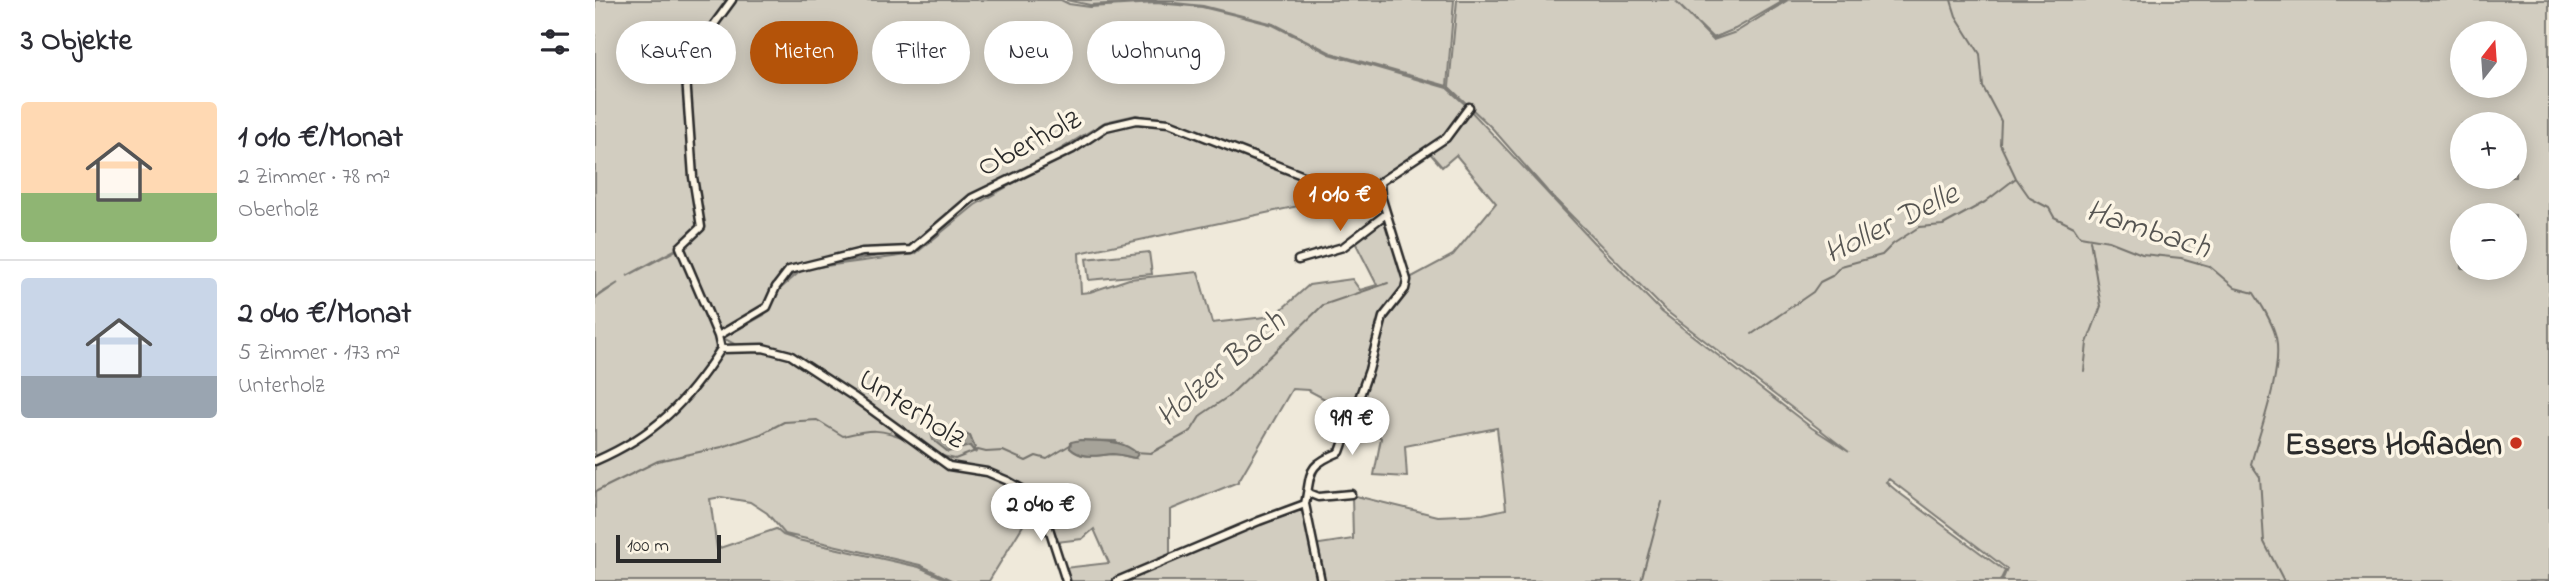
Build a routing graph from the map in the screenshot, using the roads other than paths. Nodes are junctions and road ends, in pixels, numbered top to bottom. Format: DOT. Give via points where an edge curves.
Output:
graph roads {
  1 [pos="732,0"];
  2 [pos="1469,107"];
  3 [pos="1381,196"];
  4 [pos="1386,214"];
  5 [pos="1298,260"];
  6 [pos="718,336"];
  7 [pos="721,349"];
  8 [pos="595,461"];
  9 [pos="1308,493"];
  10 [pos="1351,494"];
  11 [pos="1305,505"];
  12 [pos="1066,581"];
  13 [pos="1117,581"];
  14 [pos="1321,581"];
  1 -- 6 [label="street" via="696,49 686,77 701,227 680,247"];
  2 -- 3 [label="street" via="1452,133 1380,182"];
  3 -- 4 [label="street"];
  3 -- 6 [label="street, Oberholz" via="1309,178 1169,123 1136,120 1106,127 1073,149 972,198 911,250 862,252 789,270 767,307"];
  4 -- 5 [label="street" via="1343,247"];
  4 -- 9 [label="street" via="1407,280 1405,289 1383,317 1340,453 1319,460 1312,468"];
  6 -- 7 [label="street"];
  7 -- 8 [label="street" via="675,410 637,441"];
  7 -- 12 [label="street, Unterholz" via="763,348 790,355 949,466 987,472 1027,492 1047,522"];
  9 -- 10 [label="street" via="1318,497"];
  9 -- 11 [label="street"];
  11 -- 13 [label="street"];
  11 -- 14 [label="street"];
}
